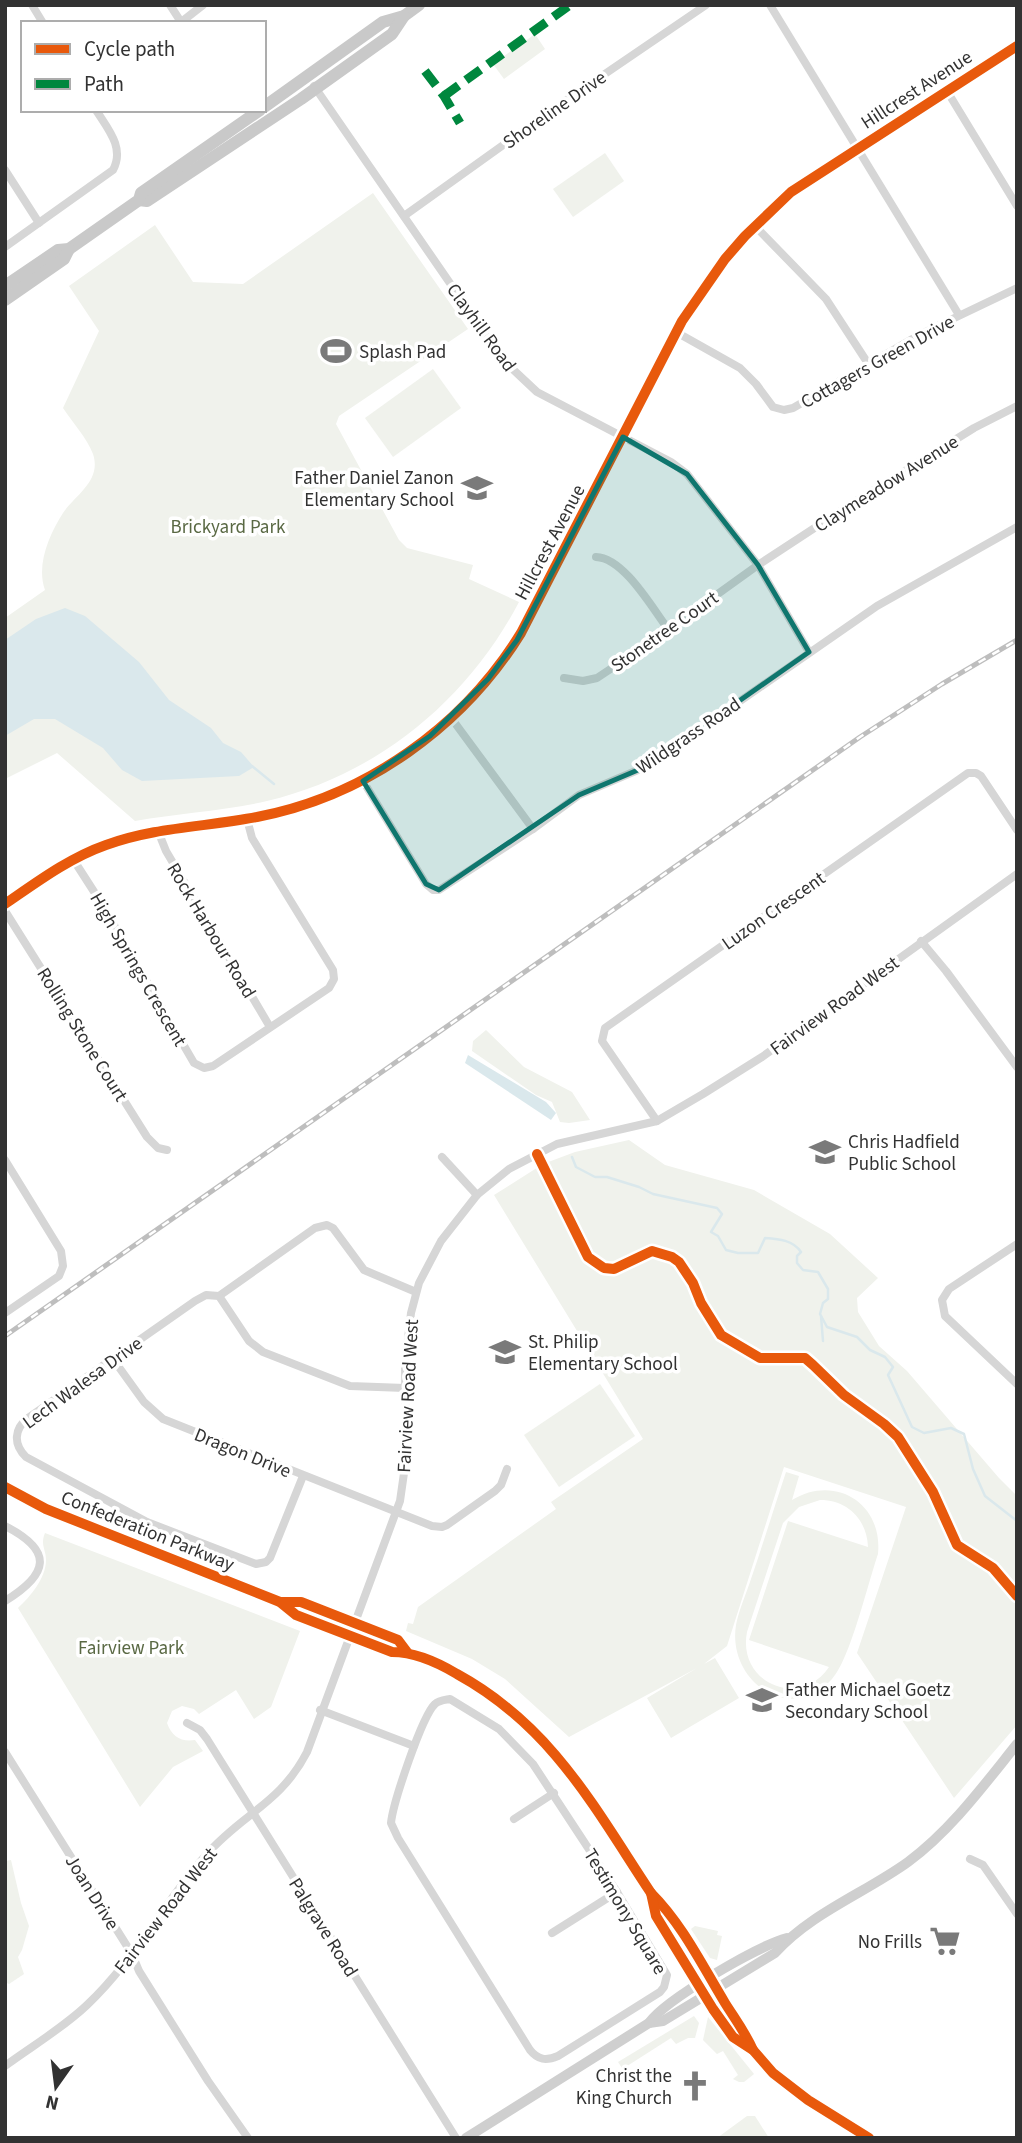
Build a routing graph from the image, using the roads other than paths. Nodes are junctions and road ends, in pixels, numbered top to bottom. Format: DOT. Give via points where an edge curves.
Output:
graph roads {
  1 [pos="32,5"];
  2 [pos="170,5"];
  3 [pos="203,5"];
  4 [pos="419,5"];
  5 [pos="706,5"];
  6 [pos="770,5"];
  7 [pos="404,16"];
  8 [pos="42,21"];
  9 [pos="179,21"];
  10 [pos="181,21"];
  11 [pos="1017,46"];
  12 [pos="307,77"];
  13 [pos="316,88"];
  14 [pos="947,91"];
  15 [pos="266,106"];
  16 [pos="97,112"];
  17 [pos="257,112"];
  18 [pos="857,147"];
  19 [pos="5,170"];
  20 [pos="139,200"];
  21 [pos="1017,206"];
  22 [pos="404,216"];
  23 [pos="39,223"];
  24 [pos="755,226"];
  25 [pos="5,247"];
  26 [pos="69,249"];
  27 [pos="5,286"];
  28 [pos="1017,288"];
  29 [pos="5,300"];
  30 [pos="959,315"];
  31 [pos="676,332"];
  32 [pos="869,365"];
  33 [pos="1017,406"];
  34 [pos="624,437"];
  35 [pos="1017,527"];
  36 [pos="596,557"];
  37 [pos="758,565"];
  38 [pos="667,629"];
  39 [pos="809,652"];
  40 [pos="564,678"];
  41 [pos="452,719"];
  42 [pos="363,780"];
  43 [pos="247,819"];
  44 [pos="533,829"];
  45 [pos="1017,830"];
  46 [pos="158,831"];
  47 [pos="73,859"];
  48 [pos="1017,874"];
  49 [pos="5,904"];
  50 [pos="5,911"];
  51 [pos="921,941"];
  52 [pos="270,1027"];
  53 [pos="1017,1067"];
  54 [pos="657,1121"];
  55 [pos="167,1150"];
  56 [pos="442,1157"];
  57 [pos="5,1160"];
  58 [pos="477,1195"];
  59 [pos="1017,1244"];
  60 [pos="416,1292"];
  61 [pos="219,1296"];
  62 [pos="5,1313"];
  63 [pos="113,1359"];
  64 [pos="1016,1383"];
  65 [pos="405,1388"];
  66 [pos="507,1469"];
  67 [pos="303,1476"];
  68 [pos="5,1487"];
  69 [pos="397,1514"];
  70 [pos="5,1526"];
  71 [pos="5,1601"];
  72 [pos="280,1602"];
  73 [pos="354,1623"];
  74 [pos="349,1636"];
  75 [pos="407,1652"];
  76 [pos="320,1710"];
  77 [pos="187,1723"];
  78 [pos="1016,1745"];
  79 [pos="414,1746"];
  80 [pos="5,1752"];
  81 [pos="554,1793"];
  82 [pos="254,1814"];
  83 [pos="514,1819"];
  84 [pos="970,1859"];
  85 [pos="617,1892"];
  86 [pos="651,1893"];
  87 [pos="1017,1914"];
  88 [pos="552,1933"];
  89 [pos="132,1954"];
  90 [pos="713,1983"];
  91 [pos="701,1991"];
  92 [pos="752,2050"];
  93 [pos="6,2064"];
  94 [pos="248,2138"];
  95 [pos="456,2138"];
  96 [pos="466,2138"];
  97 [pos="869,2138"];
  1 -- 8 [label="street"];
  2 -- 9 [label="street"];
  3 -- 10 [label="street"];
  4 -- 7 [label="main road"];
  5 -- 22 [label="street, Shoreline Drive"];
  6 -- 18 [label="street"];
  7 -- 12 [label="main road" via="383,22"];
  7 -- 13 [label="main road" via="392,34"];
  11 -- 14 [label="street, Hillcrest Avenue"];
  12 -- 13 [label="street, Clayhill Road"];
  12 -- 15 [label="main road"];
  13 -- 20 [label="main road" via="147,201"];
  13 -- 22 [label="street, Clayhill Road"];
  14 -- 18 [label="street, Hillcrest Avenue"];
  14 -- 21 [label="street"];
  16 -- 23 [label="street" via="119,151 113,170"];
  17 -- 20 [label="main road" via="141,193"];
  18 -- 24 [label="street, Hillcrest Avenue" via="791,192"];
  18 -- 30 [label="street"];
  19 -- 23 [label="street"];
  20 -- 26 [label="main road"];
  22 -- 34 [label="street, Clayhill Road" via="518,377 558,405"];
  23 -- 25 [label="street"];
  24 -- 31 [label="street, Hillcrest Avenue" via="725,259"];
  24 -- 32 [label="street" via="826,299"];
  26 -- 27 [label="main road" via="58,250"];
  26 -- 29 [label="main road" via="64,259"];
  28 -- 30 [label="street, Cottagers Green Drive"];
  30 -- 32 [label="street, Cottagers Green Drive"];
  31 -- 32 [label="street, Cottagers Green Drive" via="740,368 773,407 784,410"];
  31 -- 34 [label="street, Hillcrest Avenue"];
  33 -- 37 [label="street, Claymeadow Avenue" via="974,428"];
  34 -- 37 [label="street, Clayhill Road" via="687,474"];
  34 -- 41 [label="street, Hillcrest Avenue" via="517,640"];
  35 -- 39 [label="street, Wildgrass Road" via="877,606"];
  36 -- 38 [label="street" via="620,567"];
  37 -- 38 [label="street, Stonetree Court"];
  37 -- 39 [label="street, Clayhill Road"];
  38 -- 40 [label="street, Stonetree Court" via="597,678"];
  39 -- 44 [label="street, Wildgrass Road" via="645,767 579,795"];
  41 -- 42 [label="street, Hillcrest Avenue"];
  41 -- 44 [label="street"];
  42 -- 43 [label="street, Hillcrest Avenue" via="316,801"];
  42 -- 44 [label="street, Wildgrass Road" via="433,890 444,889"];
  43 -- 46 [label="street, Hillcrest Avenue"];
  43 -- 52 [label="street, High Springs Crescent" via="254,843 334,973 329,988"];
  45 -- 54 [label="street, Luzon Crescent" via="981,776 968,773 605,1028 602,1041"];
  46 -- 47 [label="street, Hillcrest Avenue" via="112,842"];
  46 -- 52 [label="street, Rock Harbour Road"];
  47 -- 49 [label="street, Hillcrest Avenue"];
  47 -- 52 [label="street, High Springs Crescent" via="194,1063 204,1068 217,1065"];
  48 -- 51 [label="street, Fairview Road West"];
  50 -- 55 [label="street, Rolling Stone Court" via="147,1137"];
  51 -- 53 [label="street"];
  51 -- 54 [label="street, Fairview Road West" via="762,1057"];
  54 -- 58 [label="street, Fairview Road West" via="557,1144 509,1169"];
  56 -- 58 [label="street"];
  57 -- 62 [label="street" via="61,1251 63,1266 59,1276"];
  58 -- 60 [label="street, Fairview Road West" via="441,1241"];
  59 -- 64 [label="street" via="949,1289 942,1300 945,1316"];
  60 -- 61 [label="street, Lech Walesa Drive" via="364,1270 327,1225 315,1228"];
  60 -- 65 [label="street, Fairview Road West" via="407,1334"];
  61 -- 63 [label="street, Lech Walesa Drive" via="206,1295 195,1301"];
  61 -- 65 [label="street" via="249,1342 263,1352 350,1386"];
  63 -- 67 [label="street, Dragon Drive" via="144,1402 163,1419"];
  63 -- 67 [label="street, Lech Walesa Drive" via="22,1423 16,1438 20,1451 147,1522 256,1564 270,1558"];
  65 -- 69 [label="street, Fairview Road West" via="406,1460"];
  66 -- 69 [label="street, Dragon Drive" via="495,1491 442,1527"];
  67 -- 69 [label="street, Dragon Drive"];
  68 -- 72 [label="street, Confederation Parkway" via="56,1513"];
  69 -- 73 [label="street, Fairview Road West"];
  70 -- 71 [label="street" via="30,1541 40,1558 36,1575"];
  72 -- 73 [label="street, Confederation Parkway" via="301,1602"];
  72 -- 74 [label="street, Confederation Parkway" via="296,1615"];
  73 -- 74 [label="street, Fairview Road West"];
  73 -- 75 [label="street, Confederation Parkway" via="398,1640"];
  74 -- 75 [label="street, Confederation Parkway" via="392,1652"];
  74 -- 76 [label="street, Fairview Road West"];
  75 -- 86 [label="street, Confederation Parkway" via="480,1686 543,1738"];
  76 -- 79 [label="street"];
  76 -- 82 [label="street, Fairview Road West" via="296,1773"];
  77 -- 82 [label="street, Palgrave Road" via="207,1739"];
  78 -- 90 [label="street" via="956,1818 922,1851 790,1937 775,1952"];
  79 -- 81 [label="street, Testimony Square" via="431,1708 450,1699 499,1728"];
  79 -- 85 [label="street, Testimony Square" via="392,1815 394,1832 535,2056 548,2060 558,2056 664,1986 667,1975"];
  80 -- 89 [label="street, Joan Drive"];
  81 -- 83 [label="street"];
  81 -- 85 [label="street, Testimony Square"];
  82 -- 89 [label="street, Fairview Road West" via="206,1854"];
  82 -- 95 [label="street, Palgrave Road"];
  84 -- 87 [label="street" via="983,1865"];
  85 -- 88 [label="street"];
  86 -- 90 [label="street, Confederation Parkway" via="669,1911"];
  86 -- 91 [label="street, Confederation Parkway" via="656,1916"];
  89 -- 93 [label="street, Fairview Road West" via="87,2006"];
  89 -- 94 [label="street, Joan Drive"];
  90 -- 91 [label="street"];
  90 -- 92 [label="street, Confederation Parkway"];
  91 -- 92 [label="street, Confederation Parkway" via="733,2037"];
  91 -- 96 [label="street" via="657,2012 649,2023"];
  92 -- 97 [label="street, Confederation Parkway" via="808,2100"];
}
